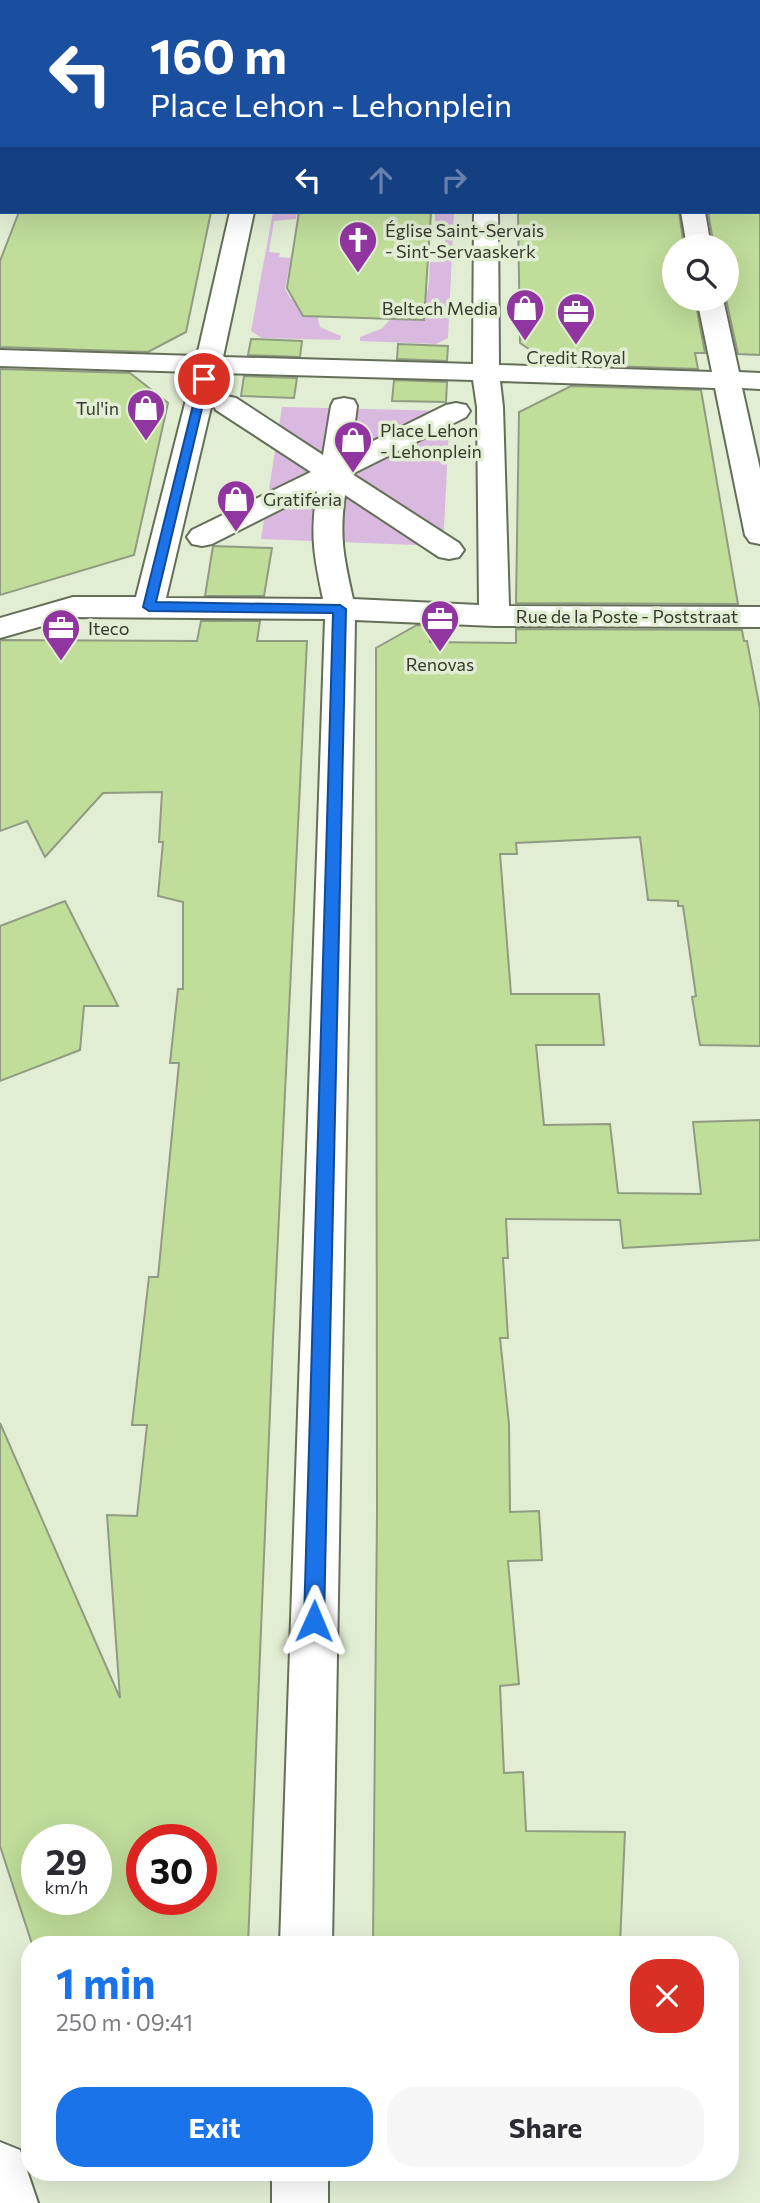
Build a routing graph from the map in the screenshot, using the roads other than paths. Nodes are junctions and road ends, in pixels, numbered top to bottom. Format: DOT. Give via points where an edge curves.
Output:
graph roads {
  1 [pos="243,214"];
  2 [pos="486,214"];
  3 [pos="693,214"];
  4 [pos="697,234"];
  5 [pos="711,311"];
  6 [pos="0,358"];
  7 [pos="208,364"];
  8 [pos="486,374"];
  9 [pos="725,380"];
  10 [pos="760,381"];
  11 [pos="226,404"];
  12 [pos="344,406"];
  13 [pos="456,411"];
  14 [pos="334,473"];
  15 [pos="760,535"];
  16 [pos="202,537"];
  17 [pos="449,550"];
  18 [pos="149,607"];
  19 [pos="340,609"];
  20 [pos="494,616"];
  21 [pos="760,617"];
  22 [pos="0,628"];
  23 [pos="306,1936"];
  24 [pos="0,2170"];
  25 [pos="300,2181"];
  26 [pos="10,2203"];
  27 [pos="300,2203"];
  1 -- 7 [label="street"];
  2 -- 8 [label="street"];
  3 -- 4 [label="street"];
  5 -- 9 [label="street"];
  6 -- 7 [label="street"];
  7 -- 8 [label="street"];
  7 -- 18 [label="street"];
  8 -- 9 [label="street"];
  8 -- 20 [label="street"];
  9 -- 10 [label="street"];
  9 -- 15 [label="street"];
  11 -- 14 [label="street"];
  12 -- 14 [label="street"];
  13 -- 14 [label="street"];
  14 -- 16 [label="street"];
  14 -- 17 [label="street"];
  14 -- 19 [label="street" via="326,528"];
  18 -- 19 [label="street"];
  18 -- 22 [label="street" via="73,607"];
  19 -- 20 [label="street"];
  19 -- 23 [label="street"];
  20 -- 21 [label="street, Rue de la Poste - Poststraat"];
  24 -- 26 [label="street"];
  25 -- 27 [label="street"];
}
